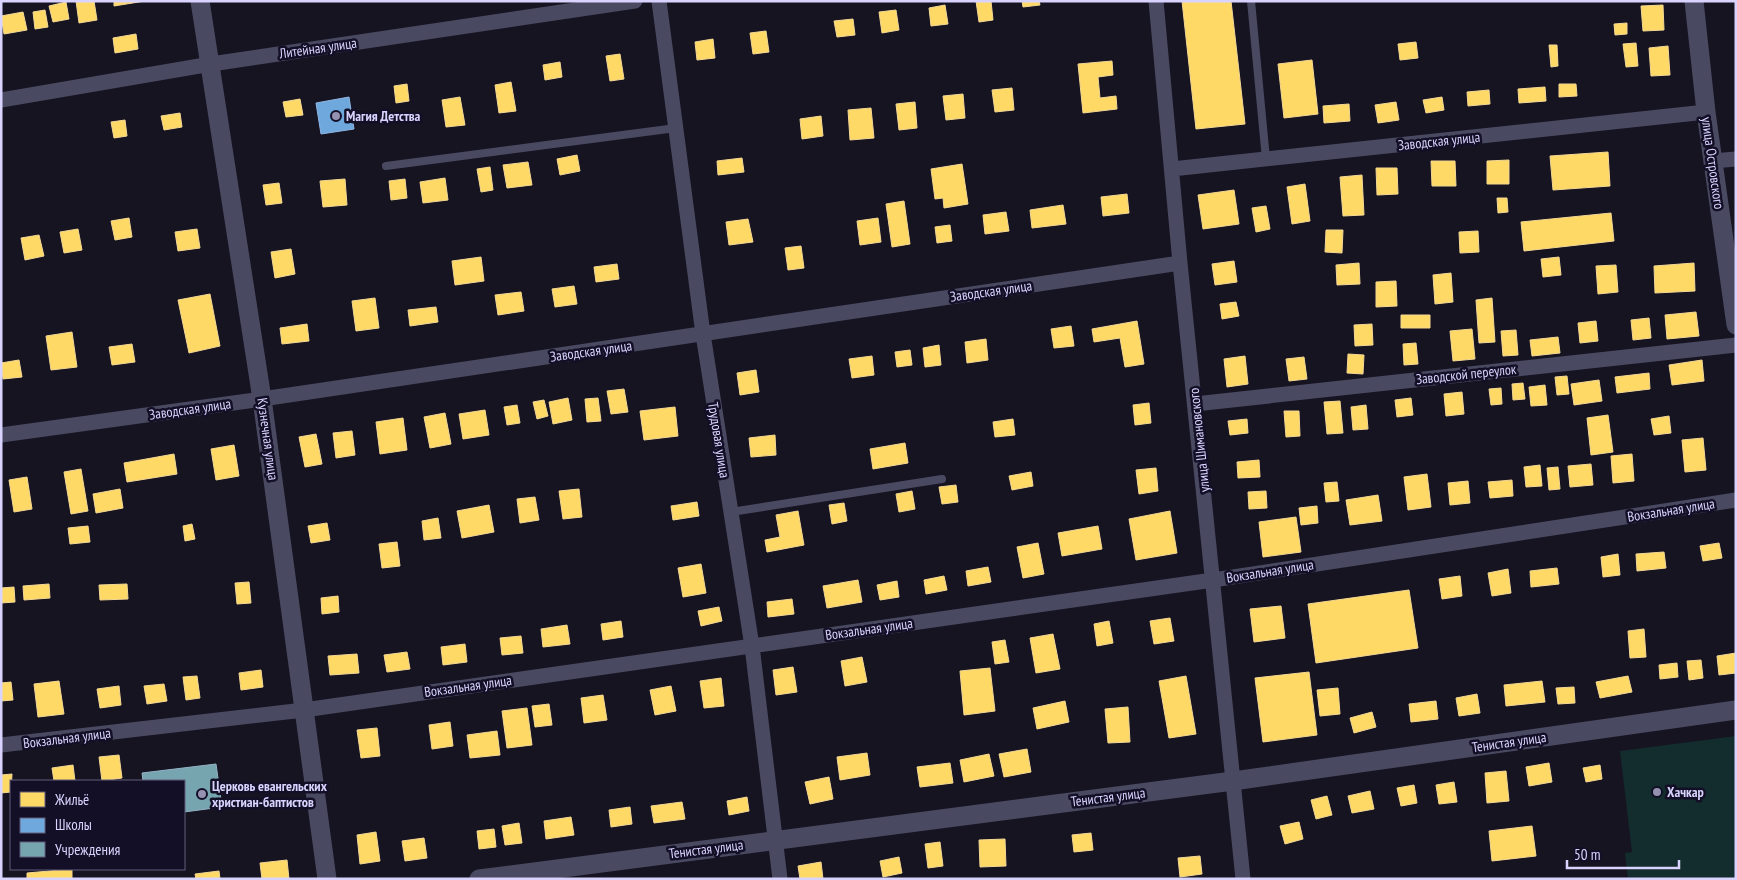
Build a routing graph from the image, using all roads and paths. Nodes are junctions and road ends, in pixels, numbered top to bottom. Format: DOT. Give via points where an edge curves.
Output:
graph roads {
  1 [pos="200,1"];
  2 [pos="635,1"];
  3 [pos="659,1"];
  4 [pos="1156,1"];
  5 [pos="1251,1"];
  6 [pos="1694,1"];
  7 [pos="211,64"];
  8 [pos="1,100"];
  9 [pos="1706,112"];
  10 [pos="676,128"];
  11 [pos="1266,159"];
  12 [pos="1736,159"];
  13 [pos="1712,161"];
  14 [pos="386,166"];
  15 [pos="1172,169"];
  16 [pos="1180,263"];
  17 [pos="1736,325"];
  18 [pos="702,334"];
  19 [pos="1736,345"];
  20 [pos="262,400"];
  21 [pos="1195,404"];
  22 [pos="1,435"];
  23 [pos="942,479"];
  24 [pos="1736,500"];
  25 [pos="731,512"];
  26 [pos="1213,580"];
  27 [pos="752,646"];
  28 [pos="304,710"];
  29 [pos="1736,710"];
  30 [pos="1,745"];
  31 [pos="1233,781"];
  32 [pos="775,840"];
  33 [pos="327,879"];
  34 [pos="479,879"];
  35 [pos="780,879"];
  36 [pos="1243,879"];
  1 -- 7 [label="street, Кузнечная улица"];
  2 -- 7 [label="street, Литейная улица"];
  3 -- 10 [label="street, Трудовая улица"];
  4 -- 15 [label="street, улица Шимановского"];
  5 -- 11 [label="lane"];
  6 -- 9 [label="street, улица Островского"];
  7 -- 8 [label="street, Литейная улица"];
  7 -- 20 [label="street, Кузнечная улица"];
  9 -- 11 [label="street, Заводская улица"];
  9 -- 13 [label="street, улица Островского"];
  10 -- 14 [label="lane"];
  10 -- 18 [label="street, Трудовая улица"];
  11 -- 15 [label="street, Заводская улица"];
  12 -- 13 [label="street"];
  13 -- 17 [label="street, улица Островского"];
  15 -- 16 [label="street, улица Шимановского"];
  16 -- 18 [label="street, Заводская улица"];
  16 -- 21 [label="street, улица Шимановского"];
  18 -- 20 [label="street, Заводская улица"];
  18 -- 25 [label="street, Трудовая улица"];
  19 -- 21 [label="street, Заводской переулок"];
  20 -- 22 [label="street, Заводская улица"];
  20 -- 28 [label="street, Кузнечная улица"];
  21 -- 26 [label="street, улица Шимановского"];
  23 -- 25 [label="lane"];
  24 -- 26 [label="street, Вокзальная улица"];
  25 -- 27 [label="street, Трудовая улица"];
  26 -- 27 [label="street, Вокзальная улица"];
  26 -- 31 [label="street, улица Шимановского"];
  27 -- 28 [label="street, Вокзальная улица"];
  27 -- 32 [label="street, Трудовая улица"];
  28 -- 30 [label="street, Вокзальная улица"];
  28 -- 33 [label="street, Кузнечная улица"];
  29 -- 31 [label="street, Тенистая улица"];
  31 -- 32 [label="street, Тенистая улица"];
  31 -- 36 [label="street, улица Шимановского"];
  32 -- 34 [label="street, Тенистая улица"];
  32 -- 35 [label="street, Трудовая улица"];
}
